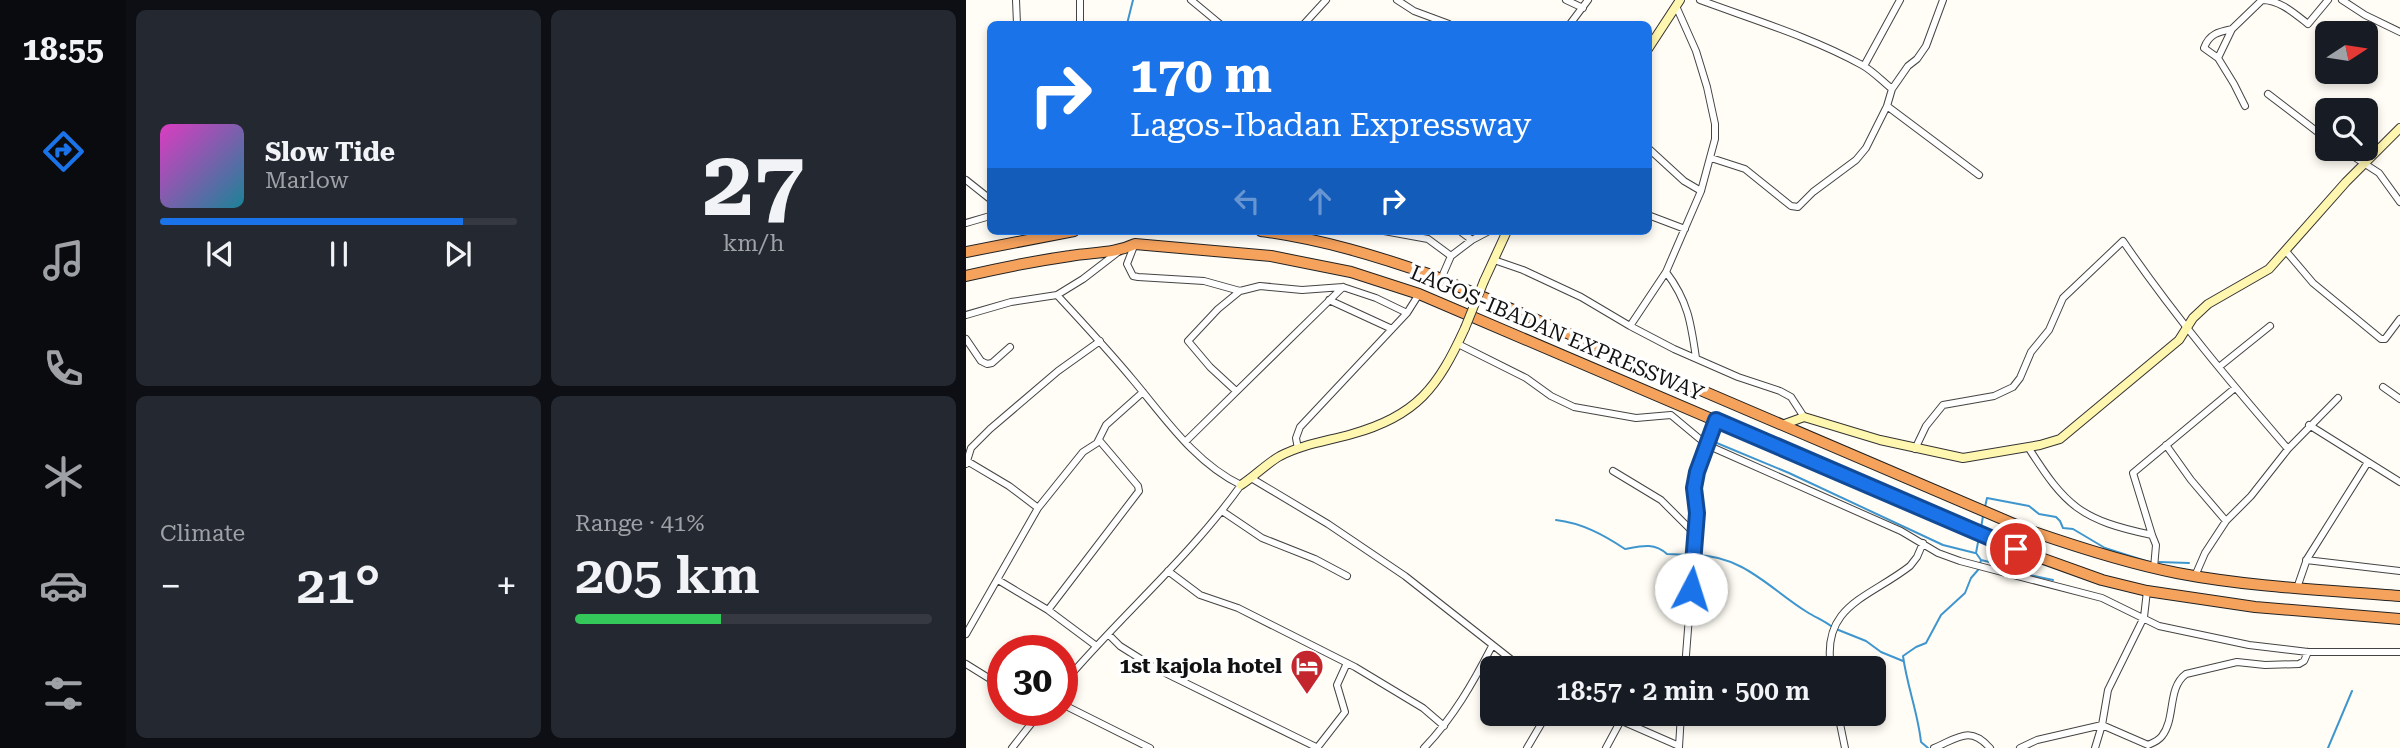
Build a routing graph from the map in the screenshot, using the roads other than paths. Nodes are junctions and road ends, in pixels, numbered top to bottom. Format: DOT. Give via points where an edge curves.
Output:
graph roads {
  1 [pos="1016,0"];
  2 [pos="1080,0"];
  3 [pos="1191,0"];
  4 [pos="1326,0"];
  5 [pos="1397,0"];
  6 [pos="1566,0"];
  7 [pos="1588,0"];
  8 [pos="1700,0"];
  9 [pos="1900,0"];
  10 [pos="1943,0"];
  11 [pos="2328,0"];
  12 [pos="2342,0"];
  13 [pos="1678,3"];
  14 [pos="1583,8"];
  15 [pos="1017,21"];
  16 [pos="1080,21"];
  17 [pos="1216,21"];
  18 [pos="1307,21"];
  19 [pos="1441,21"];
  20 [pos="1572,21"];
  21 [pos="2232,29"];
  22 [pos="2400,32"];
  23 [pos="1652,43"];
  24 [pos="2218,58"];
  25 [pos="1864,66"];
  26 [pos="1892,89"];
  27 [pos="2268,94"];
  28 [pos="1887,106"];
  29 [pos="2245,106"];
  30 [pos="2400,128"];
  31 [pos="2315,130"];
  32 [pos="1652,152"];
  33 [pos="1711,158"];
  34 [pos="2362,161"];
  35 [pos="2365,163"];
  36 [pos="1979,175"];
  37 [pos="966,180"];
  38 [pos="1701,191"];
  39 [pos="987,194"];
  40 [pos="2400,202"];
  41 [pos="987,217"];
  42 [pos="1652,217"];
  43 [pos="966,223"];
  44 [pos="1685,229"];
  45 [pos="1053,235"];
  46 [pos="1285,235"];
  47 [pos="1406,235"];
  48 [pos="1465,235"];
  49 [pos="1481,235"];
  50 [pos="1505,235"];
  51 [pos="1472,240"];
  52 [pos="1135,244"];
  53 [pos="2285,250"];
  54 [pos="1118,251"];
  55 [pos="966,252"];
  56 [pos="1451,256"];
  57 [pos="1494,260"];
  58 [pos="1666,272"];
  59 [pos="966,275"];
  60 [pos="1441,279"];
  61 [pos="1343,287"];
  62 [pos="1241,291"];
  63 [pos="1419,294"];
  64 [pos="1057,295"];
  65 [pos="1329,300"];
  66 [pos="1407,313"];
  67 [pos="966,315"];
  68 [pos="2400,319"];
  69 [pos="1630,326"];
  70 [pos="2270,326"];
  71 [pos="2188,328"];
  72 [pos="1392,329"];
  73 [pos="966,339"];
  74 [pos="1100,341"];
  75 [pos="1458,344"];
  76 [pos="1010,347"];
  77 [pos="1696,358"];
  78 [pos="2219,367"];
  79 [pos="2383,387"];
  80 [pos="2235,388"];
  81 [pos="1236,391"];
  82 [pos="1143,392"];
  83 [pos="2338,398"];
  84 [pos="2400,399"];
  85 [pos="1804,417"];
  86 [pos="1716,420"];
  87 [pos="1782,425"];
  88 [pos="2309,425"];
  89 [pos="1099,440"];
  90 [pos="1185,442"];
  91 [pos="1707,445"];
  92 [pos="2166,445"];
  93 [pos="2028,447"];
  94 [pos="1298,449"];
  95 [pos="1915,449"];
  96 [pos="2288,449"];
  97 [pos="2368,462"];
  98 [pos="966,463"];
  99 [pos="1613,471"];
  100 [pos="1251,478"];
  101 [pos="2400,482"];
  102 [pos="1241,485"];
  103 [pos="1038,508"];
  104 [pos="1222,511"];
  105 [pos="2226,521"];
  106 [pos="1696,535"];
  107 [pos="2152,535"];
  108 [pos="1923,543"];
  109 [pos="2306,560"];
  110 [pos="2154,568"];
  111 [pos="2400,570"];
  112 [pos="1168,571"];
  113 [pos="1347,576"];
  114 [pos="2195,576"];
  115 [pos="998,580"];
  116 [pos="2297,588"];
  117 [pos="2147,591"];
  118 [pos="2400,596"];
  119 [pos="1048,610"];
  120 [pos="2144,617"];
  121 [pos="2400,619"];
  122 [pos="966,634"];
  123 [pos="1108,634"];
  124 [pos="1095,645"];
  125 [pos="1492,646"];
  126 [pos="2308,652"];
  127 [pos="2400,652"];
  128 [pos="1506,656"];
  129 [pos="1686,656"];
  130 [pos="1830,656"];
  131 [pos="1347,663"];
  132 [pos="966,664"];
  133 [pos="1078,666"];
  134 [pos="987,677"];
  135 [pos="1078,712"];
  136 [pos="2102,725"];
  137 [pos="1029,726"];
  138 [pos="1444,726"];
  139 [pos="1540,726"];
  140 [pos="1618,726"];
  141 [pos="1629,726"];
  142 [pos="1680,726"];
  143 [pos="1840,726"];
  144 [pos="1429,747"];
  145 [pos="1679,747"];
  146 [pos="1012,748"];
  147 [pos="1150,748"];
  148 [pos="1317,748"];
  149 [pos="1527,748"];
  150 [pos="1606,748"];
  151 [pos="1844,748"];
  152 [pos="1934,748"];
  153 [pos="1990,748"];
  154 [pos="2020,748"];
  155 [pos="2095,748"];
  1 -- 15 [label="street"];
  2 -- 16 [label="street"];
  3 -- 17 [label="street"];
  4 -- 18 [label="street"];
  5 -- 19 [label="street"];
  6 -- 14 [label="street"];
  7 -- 14 [label="street"];
  8 -- 25 [label="street"];
  9 -- 25 [label="street"];
  10 -- 26 [label="street" via="1922,53"];
  11 -- 21 [label="street" via="2308,24 2272,0 2262,0"];
  12 -- 22 [label="street"];
  13 -- 23 [label="street"];
  13 -- 33 [label="street" via="1713,109 1716,124"];
  14 -- 20 [label="street"];
  21 -- 24 [label="street"];
  21 -- 24 [label="street" via="2215,33 2206,42 2204,48"];
  24 -- 29 [label="street"];
  25 -- 26 [label="street"];
  26 -- 28 [label="street"];
  27 -- 31 [label="street"];
  28 -- 33 [label="street" via="1856,160 1798,207 1745,169"];
  28 -- 36 [label="street"];
  30 -- 35 [label="street"];
  32 -- 38 [label="street"];
  33 -- 38 [label="street"];
  34 -- 35 [label="street"];
  35 -- 40 [label="street" via="2379,173"];
  35 -- 53 [label="street"];
  37 -- 39 [label="street"];
  38 -- 44 [label="street"];
  41 -- 43 [label="street"];
  42 -- 44 [label="street"];
  44 -- 58 [label="street"];
  45 -- 55 [label="highway"];
  46 -- 60 [label="highway, LAGOS-IBADAN EXPRESSWAY" via="1368,253"];
  47 -- 56 [label="street" via="1428,239"];
  48 -- 51 [label="street"];
  49 -- 51 [label="street"];
  50 -- 57 [label="street"];
  51 -- 56 [label="street"];
  52 -- 54 [label="highway, LAGOS-IBADAN EXPRESSWAY"];
  52 -- 62 [label="street" via="1127,264 1133,276 1204,281"];
  52 -- 63 [label="highway, LAGOS-IBADAN EXPRESSWAY" via="1271,256 1351,272"];
  53 -- 68 [label="street" via="2313,284 2381,339"];
  53 -- 71 [label="street" via="2269,269 2208,304"];
  54 -- 59 [label="highway, LAGOS-IBADAN EXPRESSWAY"];
  54 -- 64 [label="street"];
  56 -- 60 [label="street"];
  57 -- 69 [label="street" via="1581,297"];
  57 -- 75 [label="street, bridge"];
  58 -- 69 [label="street"];
  58 -- 77 [label="street" via="1686,304"];
  60 -- 87 [label="highway, LAGOS-IBADAN EXPRESSWAY"];
  61 -- 62 [label="street" via="1260,286"];
  61 -- 65 [label="street"];
  61 -- 66 [label="street"];
  62 -- 81 [label="street" via="1188,341"];
  63 -- 66 [label="street"];
  63 -- 86 [label="highway, LAGOS-IBADAN EXPRESSWAY"];
  64 -- 67 [label="street"];
  64 -- 74 [label="street"];
  65 -- 72 [label="street"];
  65 -- 81 [label="street"];
  66 -- 72 [label="street"];
  69 -- 77 [label="street"];
  70 -- 78 [label="street"];
  71 -- 78 [label="street"];
  71 -- 93 [label="street" via="2060,439"];
  71 -- 95 [label="street" via="2123,241 2063,298 2049,330 2012,387 1994,396 1943,405"];
  72 -- 94 [label="street" via="1300,427"];
  73 -- 76 [label="street" via="987,364"];
  74 -- 82 [label="street"];
  74 -- 98 [label="street" via="990,429 971,448"];
  75 -- 91 [label="street" via="1574,407 1636,418 1671,415"];
  75 -- 94 [label="street" via="1431,389 1404,413"];
  77 -- 85 [label="street" via="1791,397"];
  78 -- 80 [label="street"];
  79 -- 84 [label="street"];
  80 -- 92 [label="street"];
  80 -- 96 [label="street"];
  81 -- 90 [label="street"];
  82 -- 89 [label="street" via="1106,425"];
  82 -- 90 [label="street"];
  83 -- 88 [label="street"];
  85 -- 87 [label="street"];
  85 -- 95 [label="street"];
  86 -- 91 [label="street"];
  86 -- 117 [label="highway, LAGOS-IBADAN EXPRESSWAY" via="2016,549"];
  87 -- 110 [label="highway, LAGOS-IBADAN EXPRESSWAY" via="2028,530"];
  88 -- 96 [label="street"];
  88 -- 97 [label="street"];
  89 -- 103 [label="street" via="1083,452"];
  89 -- 119 [label="street" via="1139,491"];
  90 -- 102 [label="street" via="1220,475"];
  91 -- 106 [label="street" via="1695,480"];
  91 -- 108 [label="street"];
  92 -- 105 [label="street"];
  92 -- 107 [label="street" via="2133,473"];
  93 -- 95 [label="street" via="1963,458"];
  93 -- 107 [label="street" via="2066,500 2094,519"];
  94 -- 100 [label="street"];
  96 -- 105 [label="street"];
  97 -- 101 [label="street"];
  97 -- 109 [label="street"];
  98 -- 103 [label="street"];
  99 -- 106 [label="street" via="1661,500"];
  100 -- 102 [label="street"];
  100 -- 125 [label="street" via="1405,576"];
  102 -- 104 [label="street"];
  103 -- 115 [label="street"];
  104 -- 112 [label="street"];
  104 -- 113 [label="street" via="1262,538"];
  105 -- 114 [label="street"];
  106 -- 129 [label="street"];
  107 -- 110 [label="street"];
  108 -- 120 [label="street" via="1960,561 2076,590"];
  108 -- 130 [label="street" via="1910,566 1842,612 1831,632"];
  109 -- 111 [label="street"];
  109 -- 116 [label="street"];
  110 -- 114 [label="highway, LAGOS-IBADAN EXPRESSWAY"];
  112 -- 123 [label="street"];
  112 -- 131 [label="street" via="1200,595 1238,608"];
  114 -- 116 [label="highway, LAGOS-IBADAN EXPRESSWAY"];
  115 -- 119 [label="street"];
  115 -- 122 [label="street"];
  116 -- 118 [label="highway, LAGOS-IBADAN EXPRESSWAY"];
  117 -- 120 [label="street"];
  117 -- 121 [label="highway, LAGOS-IBADAN EXPRESSWAY" via="2255,607"];
  119 -- 124 [label="street"];
  120 -- 126 [label="street" via="2159,626"];
  120 -- 136 [label="street" via="2108,690"];
  123 -- 124 [label="street"];
  123 -- 148 [label="street" via="1155,668"];
  124 -- 133 [label="street"];
  125 -- 128 [label="street"];
  125 -- 138 [label="street"];
  126 -- 127 [label="street"];
  126 -- 136 [label="street" via="2299,664 2236,662 2186,674 2180,679 2161,738 2148,745"];
  131 -- 138 [label="street" via="1423,708"];
  131 -- 148 [label="street" via="1337,685 1345,712"];
  132 -- 134 [label="street"];
  135 -- 147 [label="street"];
  136 -- 154 [label="street"];
  136 -- 155 [label="street"];
  137 -- 146 [label="street"];
  138 -- 144 [label="street"];
  139 -- 149 [label="street"];
  140 -- 150 [label="street"];
  141 -- 145 [label="street"];
  142 -- 145 [label="street"];
  143 -- 151 [label="street"];
  152 -- 153 [label="street" via="1969,733"];
}
